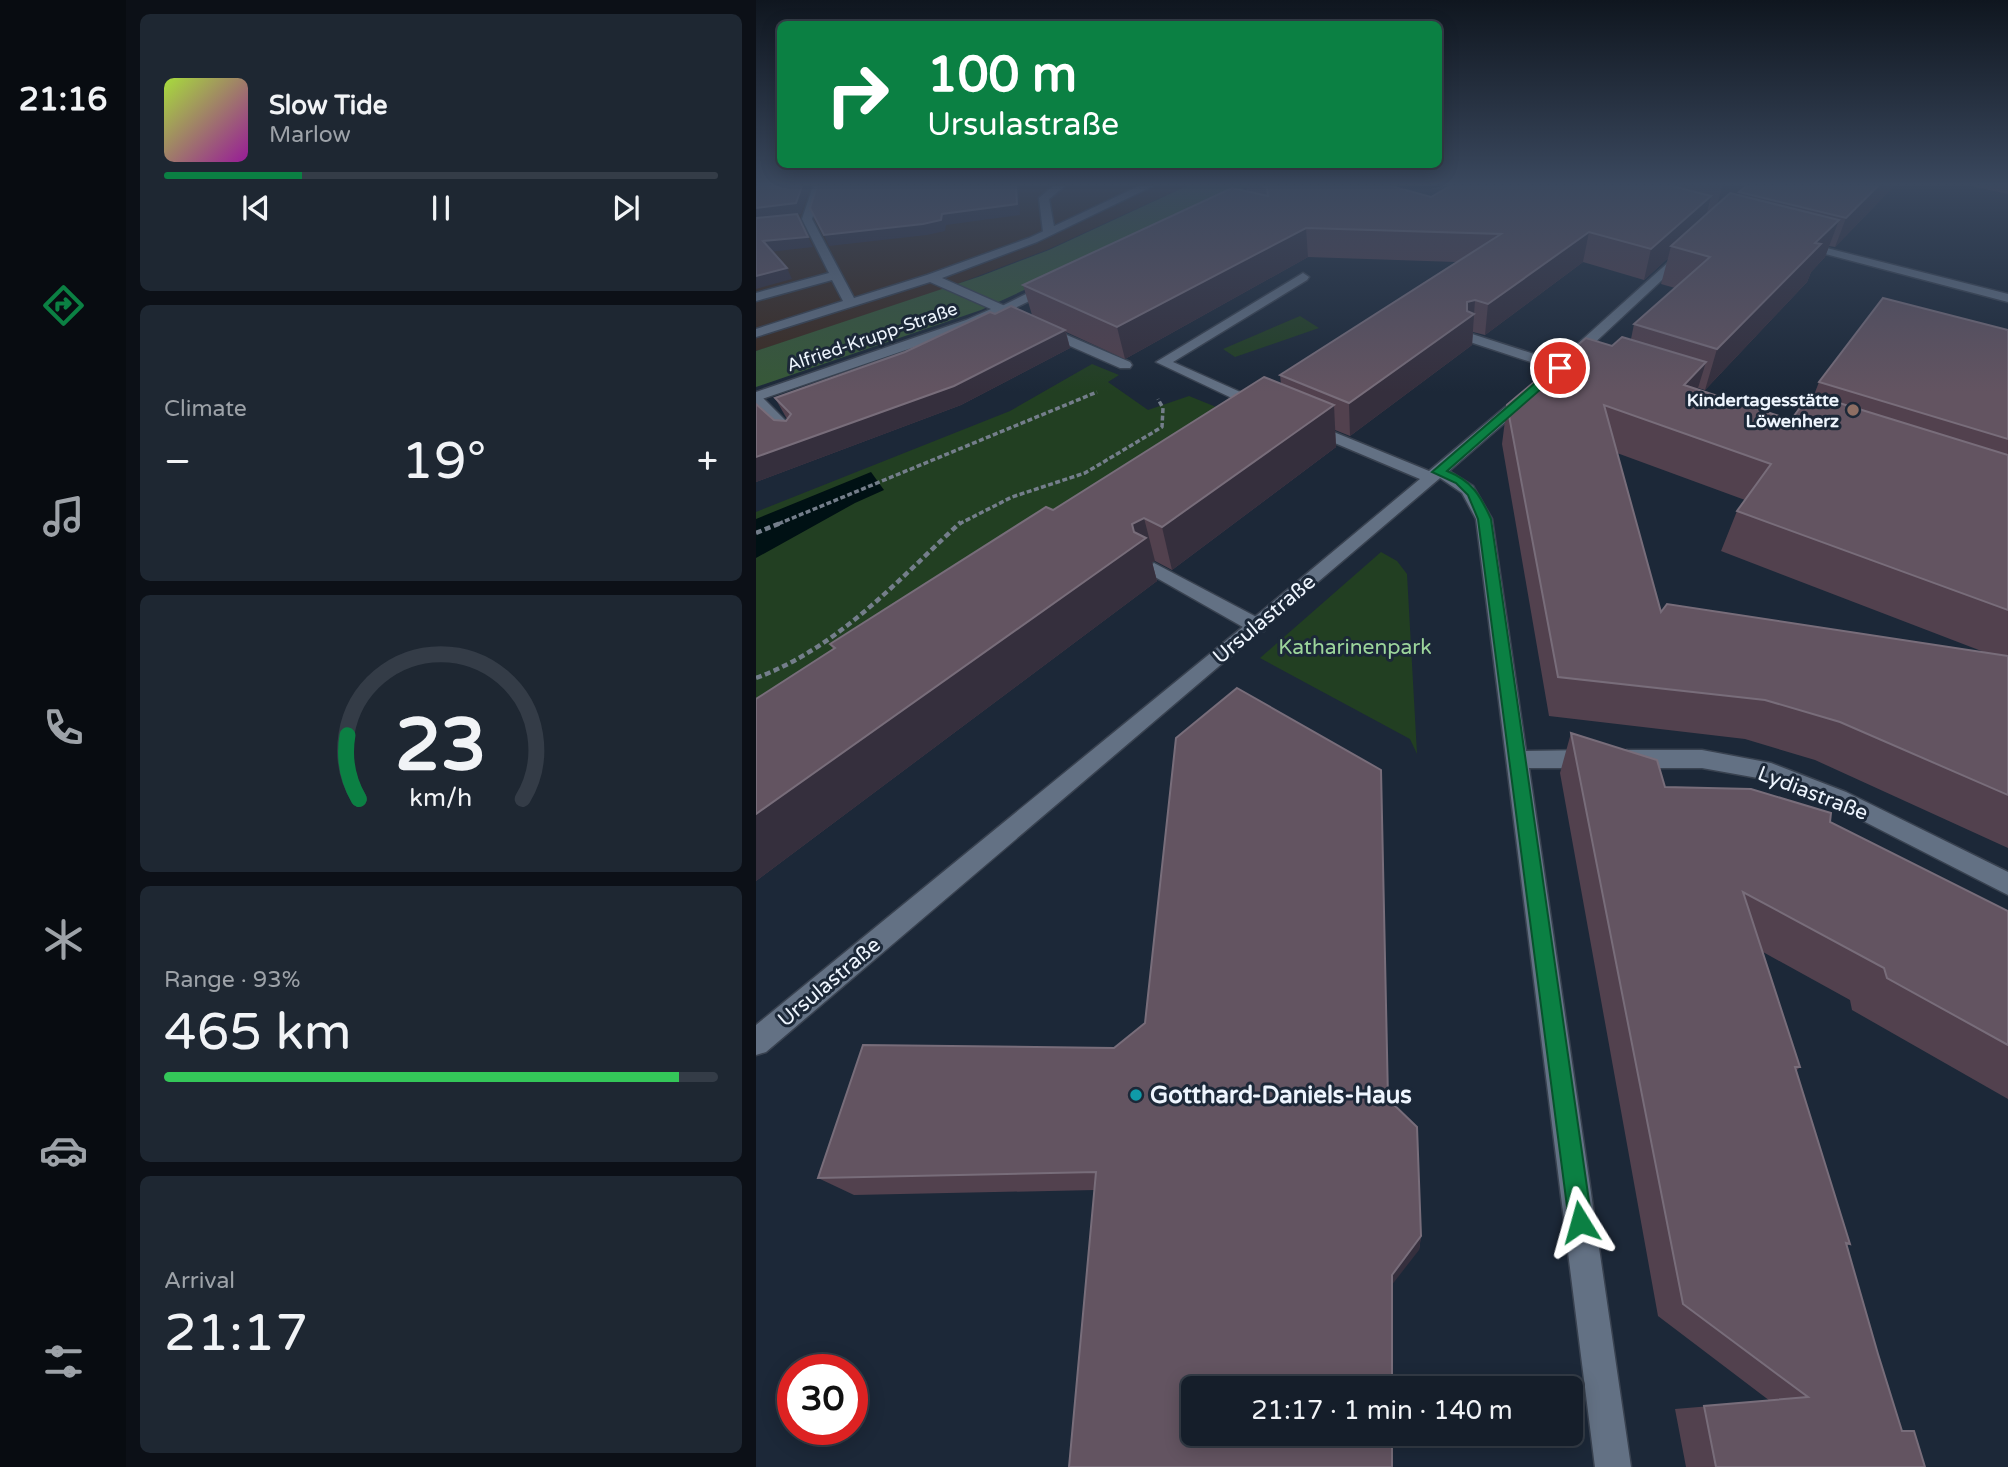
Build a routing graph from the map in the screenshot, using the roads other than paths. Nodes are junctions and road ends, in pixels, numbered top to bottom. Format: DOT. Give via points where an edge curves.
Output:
graph roads {
  1 [pos="823,254"];
  2 [pos="991,254"];
  3 [pos="1684,254"];
  4 [pos="1839,254"];
  5 [pos="836,275"];
  6 [pos="1303,277"];
  7 [pos="931,278"];
  8 [pos="1060,281"];
  9 [pos="756,297"];
  10 [pos="2008,298"];
  11 [pos="851,304"];
  12 [pos="1000,310"];
  13 [pos="756,333"];
  14 [pos="1472,338"];
  15 [pos="1574,355"];
  16 [pos="1591,360"];
  17 [pos="1125,365"];
  18 [pos="1550,376"];
  19 [pos="756,398"];
  20 [pos="1270,410"];
  21 [pos="1294,421"];
  22 [pos="792,435"];
  23 [pos="1435,475"];
  24 [pos="1154,569"];
  25 [pos="1257,626"];
  26 [pos="1519,760"];
  27 [pos="2008,884"];
  28 [pos="756,1042"];
  29 [pos="1613,1467"];
  1 -- 5 [label="street, Alfried-Krupp-Straße"];
  2 -- 7 [label="street, Alfried-Krupp-Straße"];
  3 -- 15 [label="street, Ursulastraße"];
  4 -- 10 [label="street"];
  5 -- 9 [label="street"];
  5 -- 11 [label="street, Alfried-Krupp-Straße"];
  6 -- 20 [label="street" via="1163,362"];
  7 -- 11 [label="street, Alfried-Krupp-Straße"];
  7 -- 12 [label="street"];
  8 -- 12 [label="street, Alfried-Krupp-Straße"];
  11 -- 13 [label="street, Alfried-Krupp-Straße"];
  12 -- 17 [label="street"];
  12 -- 19 [label="street, Alfried-Krupp-Straße"];
  14 -- 18 [label="street"];
  15 -- 16 [label="street"];
  15 -- 18 [label="street, Ursulastraße"];
  18 -- 23 [label="street, Ursulastraße"];
  19 -- 22 [label="street"];
  21 -- 23 [label="street"];
  23 -- 25 [label="street, Ursulastraße"];
  23 -- 26 [label="street" via="1460,481 1473,494 1485,519"];
  24 -- 25 [label="street"];
  25 -- 28 [label="street, Ursulastraße"];
  26 -- 27 [label="street, Lydiastraße" via="1702,759 1771,772 1838,798"];
  26 -- 29 [label="street"];
}
